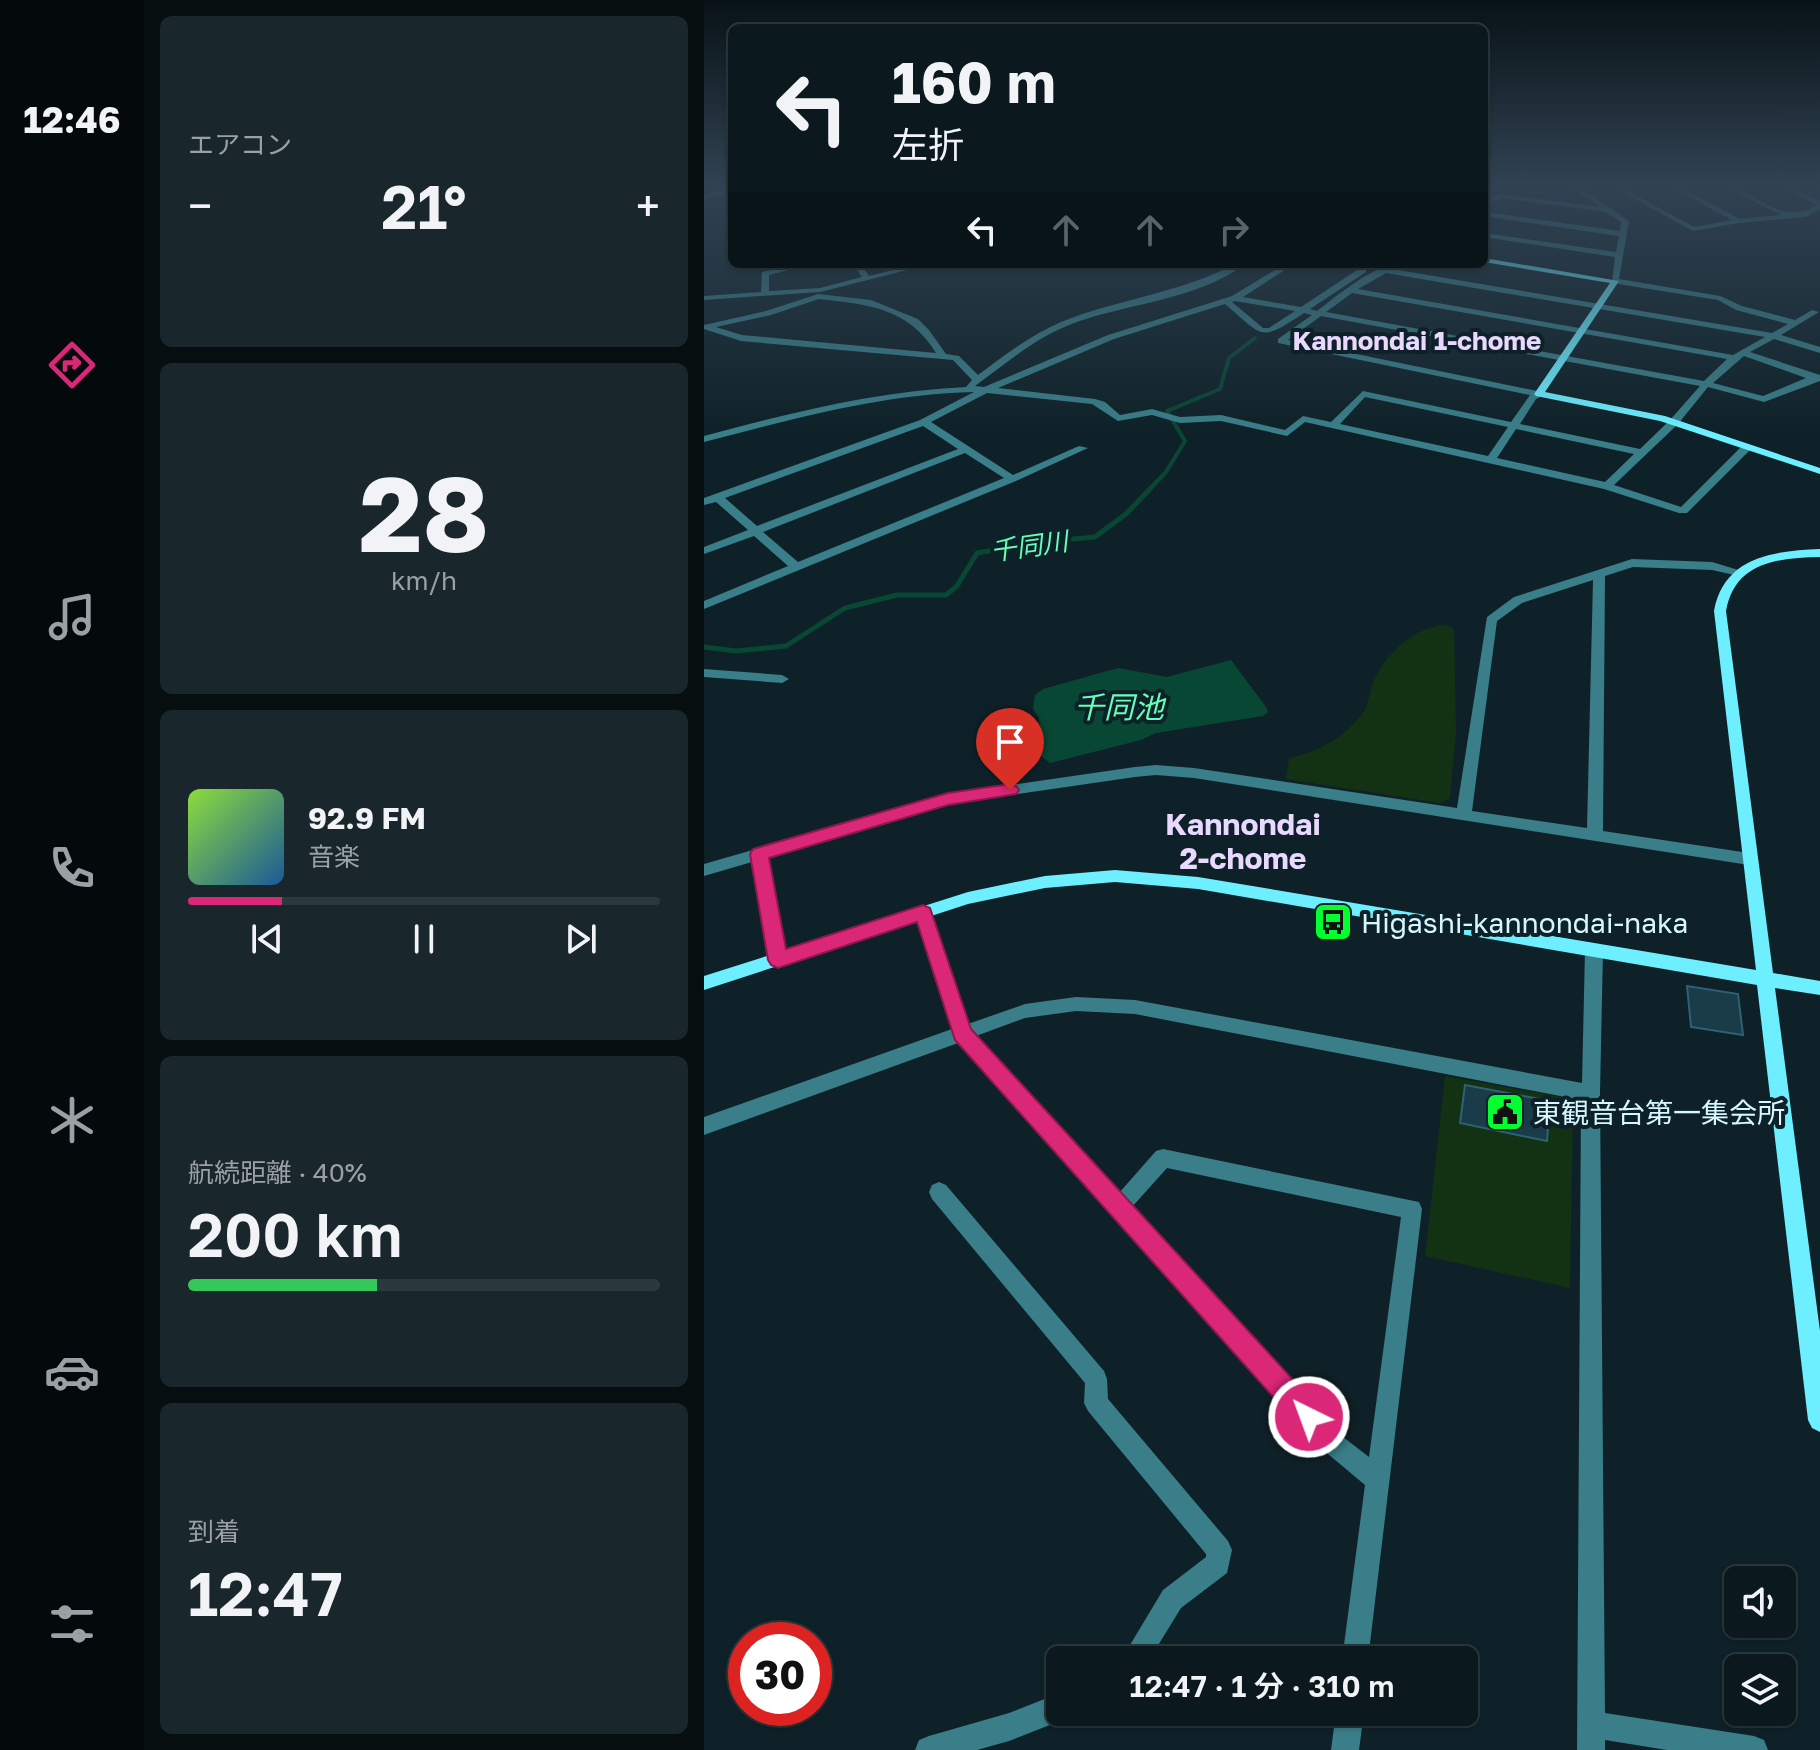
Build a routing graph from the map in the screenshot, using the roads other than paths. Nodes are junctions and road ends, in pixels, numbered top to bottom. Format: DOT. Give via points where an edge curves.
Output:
graph roads {
  1 [pos="788,269"];
  2 [pos="860,269"];
  3 [pos="908,269"];
  4 [pos="1233,269"];
  5 [pos="1282,269"];
  6 [pos="1377,269"];
  7 [pos="1378,269"];
  8 [pos="1389,269"];
  9 [pos="1538,269"];
  10 [pos="1616,269"];
  11 [pos="867,279"];
  12 [pos="1615,281"];
  13 [pos="1351,290"];
  14 [pos="765,293"];
  15 [pos="819,293"];
  16 [pos="704,298"];
  17 [pos="1230,299"];
  18 [pos="1599,307"];
  19 [pos="1301,310"];
  20 [pos="1815,312"];
  21 [pos="1318,313"];
  22 [pos="1800,321"];
  23 [pos="1820,323"];
  24 [pos="705,328"];
  25 [pos="1581,332"];
  26 [pos="1774,336"];
  27 [pos="1820,350"];
  28 [pos="1738,356"];
  29 [pos="943,357"];
  30 [pos="1562,359"];
  31 [pos="1819,378"];
  32 [pos="974,383"];
  33 [pos="1706,384"];
  34 [pos="991,387"];
  35 [pos="1539,394"];
  36 [pos="924,422"];
  37 [pos="1674,422"];
  38 [pos="1333,425"];
  39 [pos="1513,426"];
  40 [pos="704,439"];
  41 [pos="1747,447"];
  42 [pos="1083,448"];
  43 [pos="967,449"];
  44 [pos="1643,453"];
  45 [pos="1490,461"];
  46 [pos="1820,471"];
  47 [pos="1012,479"];
  48 [pos="1607,486"];
  49 [pos="717,497"];
  50 [pos="704,502"];
  51 [pos="755,531"];
  52 [pos="704,551"];
  53 [pos="1820,553"];
  54 [pos="796,567"];
  55 [pos="1739,572"];
  56 [pos="1599,574"];
  57 [pos="704,605"];
  58 [pos="704,673"];
  59 [pos="782,679"];
  60 [pos="1464,815"];
  61 [pos="1595,834"];
  62 [pos="759,854"];
  63 [pos="1749,859"];
  64 [pos="704,870"];
  65 [pos="923,913"];
  66 [pos="1594,950"];
  67 [pos="778,960"];
  68 [pos="1766,979"];
  69 [pos="704,983"];
  70 [pos="1820,988"];
  71 [pos="962,1034"];
  72 [pos="1591,1093"];
  73 [pos="704,1126"];
  74 [pos="939,1192"];
  75 [pos="1119,1207"];
  76 [pos="1820,1420"];
  77 [pos="1376,1479"];
  78 [pos="1143,1646"];
  79 [pos="1357,1646"];
  80 [pos="1046,1712"];
  81 [pos="1348,1726"];
  82 [pos="1590,1737"];
  83 [pos="929,1750"];
  84 [pos="1345,1750"];
  85 [pos="1754,1750"];
  1 -- 14 [label="street" via="765,274"];
  2 -- 11 [label="street"];
  3 -- 11 [label="street"];
  4 -- 32 [label="street" via="1056,328"];
  5 -- 17 [label="street"];
  6 -- 19 [label="street"];
  7 -- 13 [label="street"];
  8 -- 18 [label="street"];
  9 -- 12 [label="street"];
  10 -- 12 [label="street"];
  11 -- 15 [label="street"];
  12 -- 18 [label="street"];
  12 -- 22 [label="street" via="1720,298 1739,308"];
  13 -- 21 [label="street"];
  13 -- 25 [label="street"];
  14 -- 15 [label="street"];
  14 -- 16 [label="street"];
  15 -- 24 [label="street" via="768,313"];
  15 -- 29 [label="street" via="871,302 904,315 923,328"];
  17 -- 19 [label="street"];
  17 -- 19 [label="street" via="1261,330 1271,331"];
  17 -- 34 [label="street" via="1111,337"];
  18 -- 25 [label="street"];
  18 -- 26 [label="street"];
  19 -- 21 [label="street"];
  20 -- 22 [label="street"];
  21 -- 30 [label="street"];
  21 -- 35 [label="street" via="1281,341"];
  22 -- 23 [label="street"];
  22 -- 26 [label="street"];
  24 -- 29 [label="street" via="741,338"];
  25 -- 28 [label="street"];
  25 -- 30 [label="street"];
  26 -- 27 [label="street"];
  26 -- 28 [label="street"];
  28 -- 31 [label="street"];
  28 -- 33 [label="street"];
  29 -- 32 [label="street" via="956,358"];
  30 -- 33 [label="street"];
  30 -- 35 [label="street"];
  31 -- 33 [label="street" via="1764,399"];
  32 -- 34 [label="street"];
  32 -- 40 [label="street" via="847,403"];
  33 -- 37 [label="street"];
  34 -- 36 [label="street"];
  34 -- 38 [label="street" via="1097,402 1118,418 1152,412 1180,420 1221,418 1287,433 1303,419"];
  35 -- 37 [label="street"];
  35 -- 39 [label="street"];
  36 -- 43 [label="street"];
  36 -- 49 [label="street"];
  37 -- 41 [label="street"];
  37 -- 44 [label="street"];
  38 -- 39 [label="street" via="1363,394"];
  38 -- 45 [label="street"];
  39 -- 44 [label="street"];
  39 -- 45 [label="street"];
  41 -- 46 [label="street"];
  41 -- 48 [label="street" via="1683,511"];
  42 -- 47 [label="street"];
  43 -- 47 [label="street"];
  43 -- 51 [label="street"];
  44 -- 48 [label="street"];
  45 -- 48 [label="street"];
  47 -- 54 [label="street"];
  49 -- 50 [label="street"];
  49 -- 51 [label="street"];
  51 -- 52 [label="street"];
  51 -- 54 [label="street"];
  53 -- 55 [label="street" via="1773,558"];
  54 -- 57 [label="street"];
  55 -- 56 [label="street" via="1632,563"];
  55 -- 63 [label="street" via="1723,593 1720,611"];
  56 -- 60 [label="street" via="1518,600 1491,620"];
  56 -- 61 [label="street"];
  58 -- 59 [label="street"];
  60 -- 61 [label="street"];
  60 -- 62 [label="street" via="1156,770 948,799"];
  61 -- 63 [label="street"];
  62 -- 64 [label="street"];
  62 -- 67 [label="street"];
  63 -- 68 [label="street"];
  65 -- 66 [label="street" via="1045,882 1115,876 1198,883"];
  65 -- 67 [label="street"];
  65 -- 71 [label="street"];
  66 -- 68 [label="street"];
  66 -- 72 [label="street"];
  67 -- 69 [label="street"];
  68 -- 70 [label="street"];
  68 -- 76 [label="street"];
  71 -- 72 [label="street" via="1025,1011 1106,1003"];
  71 -- 73 [label="street"];
  71 -- 75 [label="street"];
  72 -- 82 [label="street"];
  74 -- 78 [label="street" via="1096,1379 1096,1403 1219,1550 1218,1564 1172,1599"];
  75 -- 77 [label="street" via="1330,1441"];
  75 -- 77 [label="street" via="1163,1158 1412,1209"];
  77 -- 79 [label="street"];
  80 -- 83 [label="street"];
  81 -- 84 [label="street"];
  82 -- 85 [label="street"];
}
